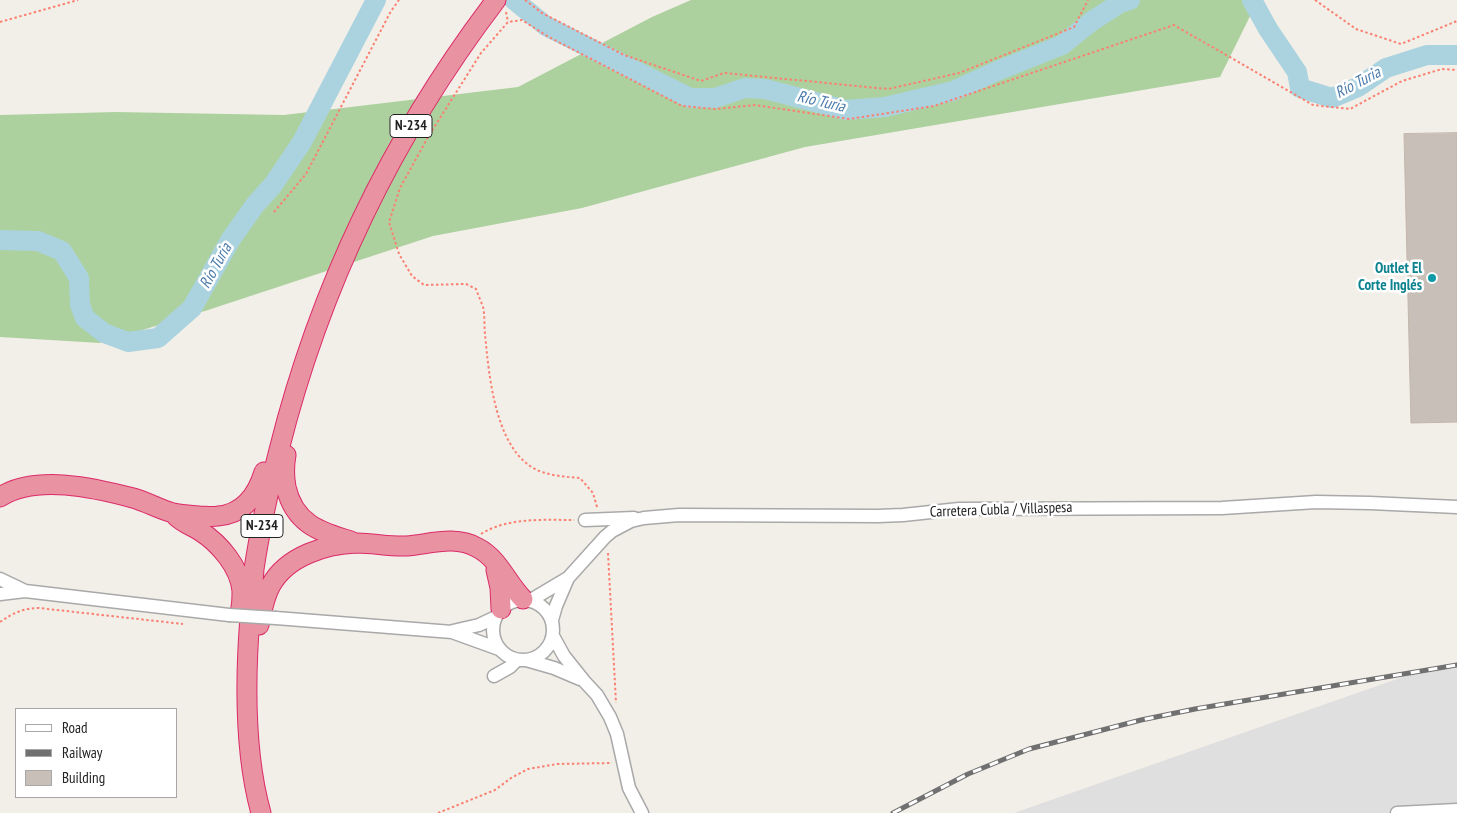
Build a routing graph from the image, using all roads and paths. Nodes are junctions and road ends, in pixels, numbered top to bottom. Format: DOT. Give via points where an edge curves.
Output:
graph roads {
  1 [pos="78,0"];
  2 [pos="399,0"];
  3 [pos="525,0"];
  4 [pos="1088,0"];
  5 [pos="1315,0"];
  6 [pos="501,3"];
  7 [pos="1457,21"];
  8 [pos="0,22"];
  9 [pos="508,22"];
  10 [pos="1457,70"];
  11 [pos="274,212"];
  12 [pos="305,358"];
  13 [pos="290,406"];
  14 [pos="0,484"];
  15 [pos="23,487"];
  16 [pos="0,497"];
  17 [pos="1457,507"];
  18 [pos="174,513"];
  19 [pos="644,518"];
  20 [pos="600,519"];
  21 [pos="584,520"];
  22 [pos="605,536"];
  23 [pos="357,543"];
  24 [pos="473,545"];
  25 [pos="494,562"];
  26 [pos="568,578"];
  27 [pos="0,579"];
  28 [pos="25,591"];
  29 [pos="0,594"];
  30 [pos="527,600"];
  31 [pos="498,613"];
  32 [pos="552,620"];
  33 [pos="0,622"];
  34 [pos="183,624"];
  35 [pos="452,632"];
  36 [pos="553,636"];
  37 [pos="500,649"];
  38 [pos="522,660"];
  39 [pos="494,676"];
  40 [pos="584,681"];
  41 [pos="614,725"];
  42 [pos="250,748"];
  43 [pos="622,763"];
  44 [pos="253,776"];
  45 [pos="1457,810"];
  46 [pos="261,813"];
  47 [pos="438,813"];
  48 [pos="642,813"];
  49 [pos="1397,813"];
  1 -- 8 [label="path"];
  2 -- 11 [label="path" via="306,174"];
  3 -- 4 [label="path" via="542,13 624,55 701,81 724,73 888,89 958,73 1074,27"];
  5 -- 7 [label="path" via="1356,29 1401,44"];
  6 -- 9 [label="path"];
  6 -- 12 [label="highway, N-234" via="482,18 440,79 380,182 351,240"];
  9 -- 10 [label="path" via="522,20 682,106 715,109 755,105 849,119 934,106 1174,25 1313,105 1350,109 1402,80 1442,69"];
  9 -- 20 [label="path" via="481,53 428,137 400,188 388,222 399,254 412,276 424,285 466,284 476,289 483,307 496,410 507,440 524,462 541,472 580,478 593,493"];
  12 -- 13 [label="highway, N-234"];
  12 -- 23 [label="highway" via="285,460 288,494 296,512 309,524"];
  13 -- 18 [label="highway" via="261,482 245,506 219,516"];
  13 -- 42 [label="highway, N-234" via="269,488 255,569 248,650"];
  14 -- 15 [label="street"];
  15 -- 16 [label="highway"];
  15 -- 18 [label="highway" via="40,484 92,489"];
  17 -- 19 [label="street, Carretera Cubla / Villaspesa" via="1325,502 1222,508 974,508 878,516 680,515"];
  18 -- 44 [label="highway" via="180,521 208,537 223,551 242,590 239,650 242,732"];
  19 -- 20 [label="street"];
  19 -- 22 [label="street, Carretera Cubla / Villaspesa" via="631,521"];
  20 -- 21 [label="street"];
  21 -- 24 [label="path" via="504,524 481,534"];
  22 -- 26 [label="street, Carretera Cubla / Villaspesa"];
  22 -- 41 [label="path" via="617,711"];
  23 -- 24 [label="highway" via="400,546 455,541"];
  23 -- 42 [label="highway" via="310,553 293,562 272,584 259,625"];
  24 -- 25 [label="highway"];
  25 -- 30 [label="highway" via="513,588"];
  25 -- 31 [label="highway" via="500,588"];
  26 -- 30 [label="street, Carretera Cubla / Villaspesa"];
  26 -- 32 [label="street, Carretera Cubla / Villaspesa"];
  27 -- 28 [label="street"];
  28 -- 29 [label="street"];
  28 -- 35 [label="street, bridge" via="229,614"];
  30 -- 31 [label="street" via="512,602"];
  30 -- 32 [label="street" via="544,608"];
  31 -- 35 [label="street" via="479,625"];
  31 -- 37 [label="street" via="493,624 493,636"];
  32 -- 36 [label="street"];
  33 -- 34 [label="path" via="17,611 39,608"];
  35 -- 37 [label="street"];
  36 -- 38 [label="street" via="545,652"];
  36 -- 40 [label="street"];
  37 -- 38 [label="street" via="506,655"];
  38 -- 39 [label="street"];
  38 -- 40 [label="street" via="554,668"];
  40 -- 41 [label="street" via="597,695"];
  41 -- 43 [label="street"];
  42 -- 44 [label="highway, N-234"];
  43 -- 47 [label="path" via="557,764 528,769 495,790"];
  43 -- 48 [label="street" via="629,788"];
  44 -- 46 [label="highway, N-234"];
  45 -- 49 [label="street"];
}
